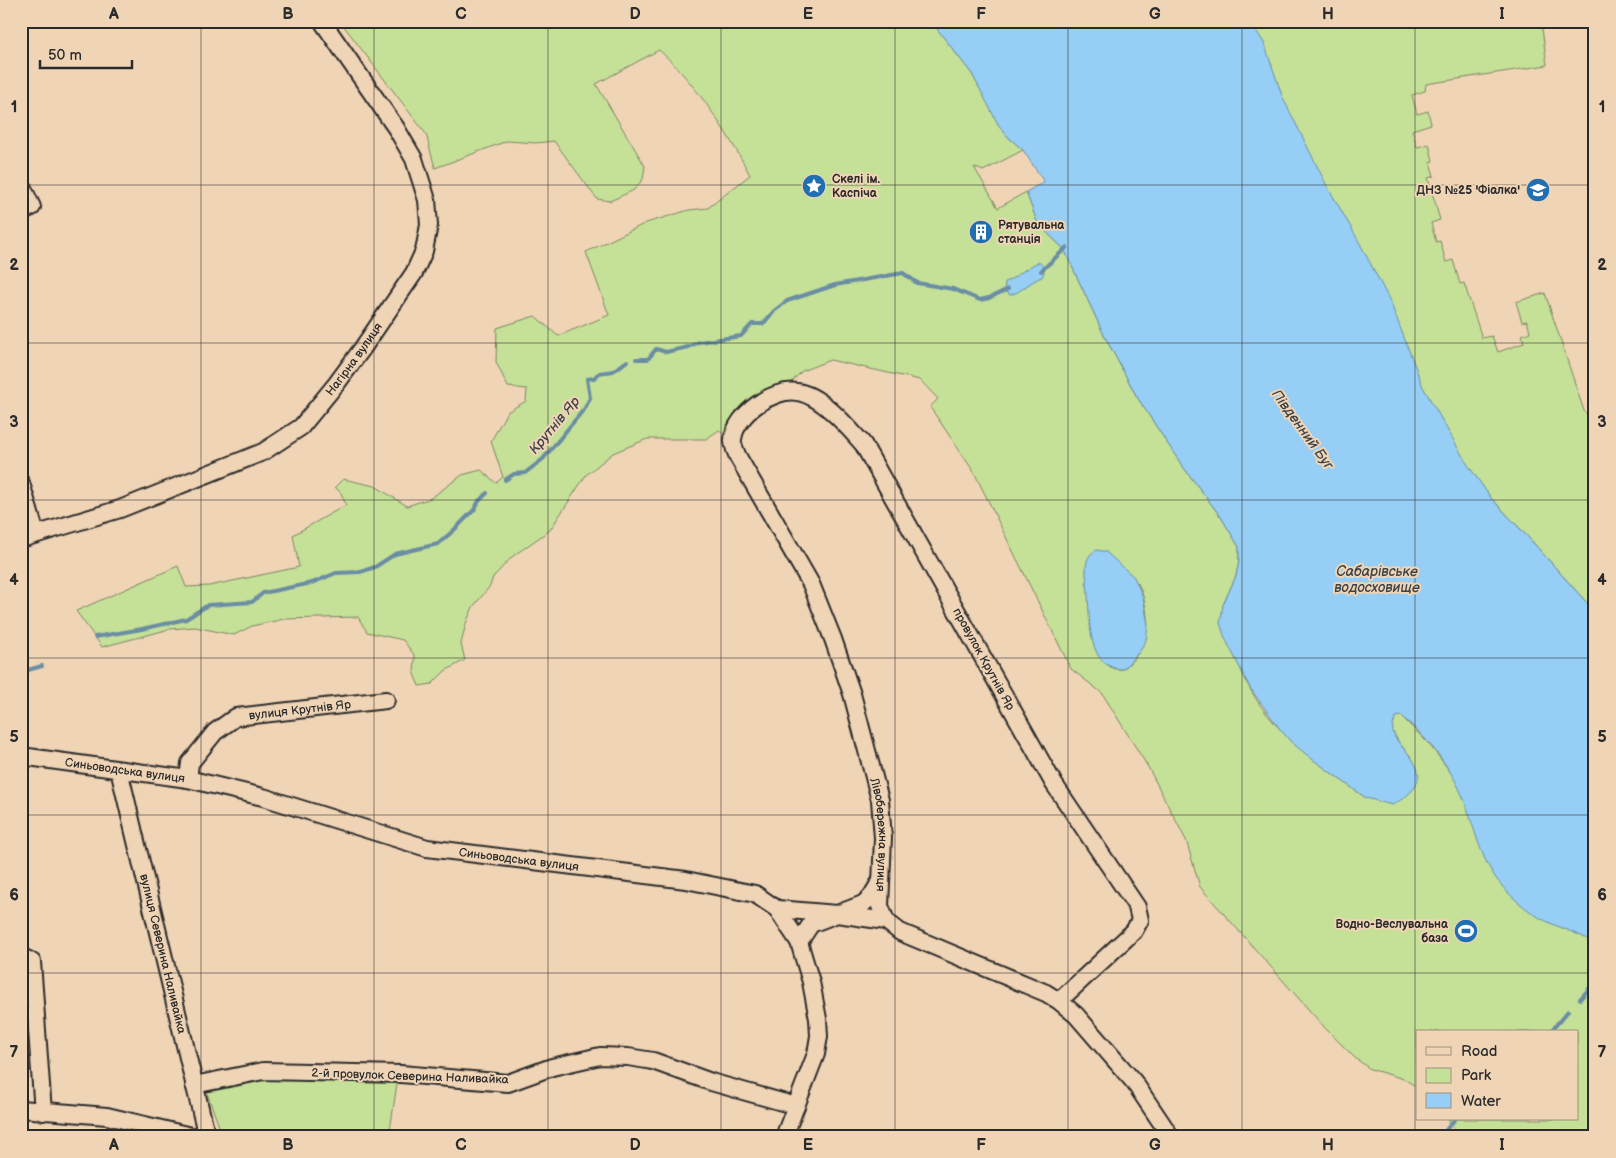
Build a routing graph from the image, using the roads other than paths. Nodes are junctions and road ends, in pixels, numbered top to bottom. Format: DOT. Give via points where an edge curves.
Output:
graph roads {
  1 [pos="322,21"];
  2 [pos="21,184"];
  3 [pos="21,212"];
  4 [pos="732,440"];
  5 [pos="21,483"];
  6 [pos="29,537"];
  7 [pos="386,700"];
  8 [pos="21,756"];
  9 [pos="119,770"];
  10 [pos="188,779"];
  11 [pos="880,882"];
  12 [pos="777,909"];
  13 [pos="838,914"];
  14 [pos="886,921"];
  15 [pos="799,942"];
  16 [pos="21,956"];
  17 [pos="1059,1001"];
  18 [pos="194,1085"];
  19 [pos="796,1106"];
  20 [pos="21,1109"];
  21 [pos="43,1112"];
  22 [pos="195,1137"];
  23 [pos="208,1137"];
  24 [pos="784,1137"];
  25 [pos="1171,1137"];
  1 -- 6 [label="street, Нагірна вулиця" via="396,128 421,178 429,225 424,251 414,273 337,383 301,427 262,452 228,467 120,509"];
  2 -- 3 [label="street" via="32,207"];
  4 -- 11 [label="street, Лівобережна вулиця" via="738,457 811,584 852,694 880,800 883,838"];
  4 -- 17 [label="street, провулок Крутнів Яр" via="737,424 750,411 782,392 798,392 811,397 852,432 871,457 1054,784 1137,907 1140,920 1134,931"];
  5 -- 6 [label="street"];
  7 -- 10 [label="street, вулиця Крутнів Яр" via="236,717 210,738 190,764"];
  8 -- 9 [label="street, Синьоводська вулиця"];
  9 -- 10 [label="street, Синьоводська вулиця"];
  9 -- 18 [label="street, вулиця Северина Наливайка"];
  10 -- 12 [label="street, Синьоводська вулиця" via="263,798 427,848 686,880 755,894"];
  11 -- 13 [label="street" via="863,904"];
  11 -- 14 [label="street, Лівобережна вулиця" via="880,906"];
  12 -- 13 [label="street"];
  12 -- 15 [label="street, Синьоводська вулиця"];
  13 -- 14 [label="street"];
  13 -- 15 [label="street" via="811,924"];
  14 -- 17 [label="street" via="900,932"];
  15 -- 19 [label="street, Синьоводська вулиця" via="811,982 819,1036 816,1054"];
  16 -- 21 [label="street" via="32,962"];
  17 -- 25 [label="street" via="1076,1015 1134,1082"];
  18 -- 19 [label="street, 2-й провулок Северина Наливайка" via="263,1071 401,1074 508,1083 600,1056 653,1061 711,1082"];
  18 -- 23 [label="street, вулиця Северина Наливайка"];
  19 -- 24 [label="street, Синьоводська вулиця"];
  20 -- 21 [label="street"];
  21 -- 22 [label="street" via="107,1116"];
}
